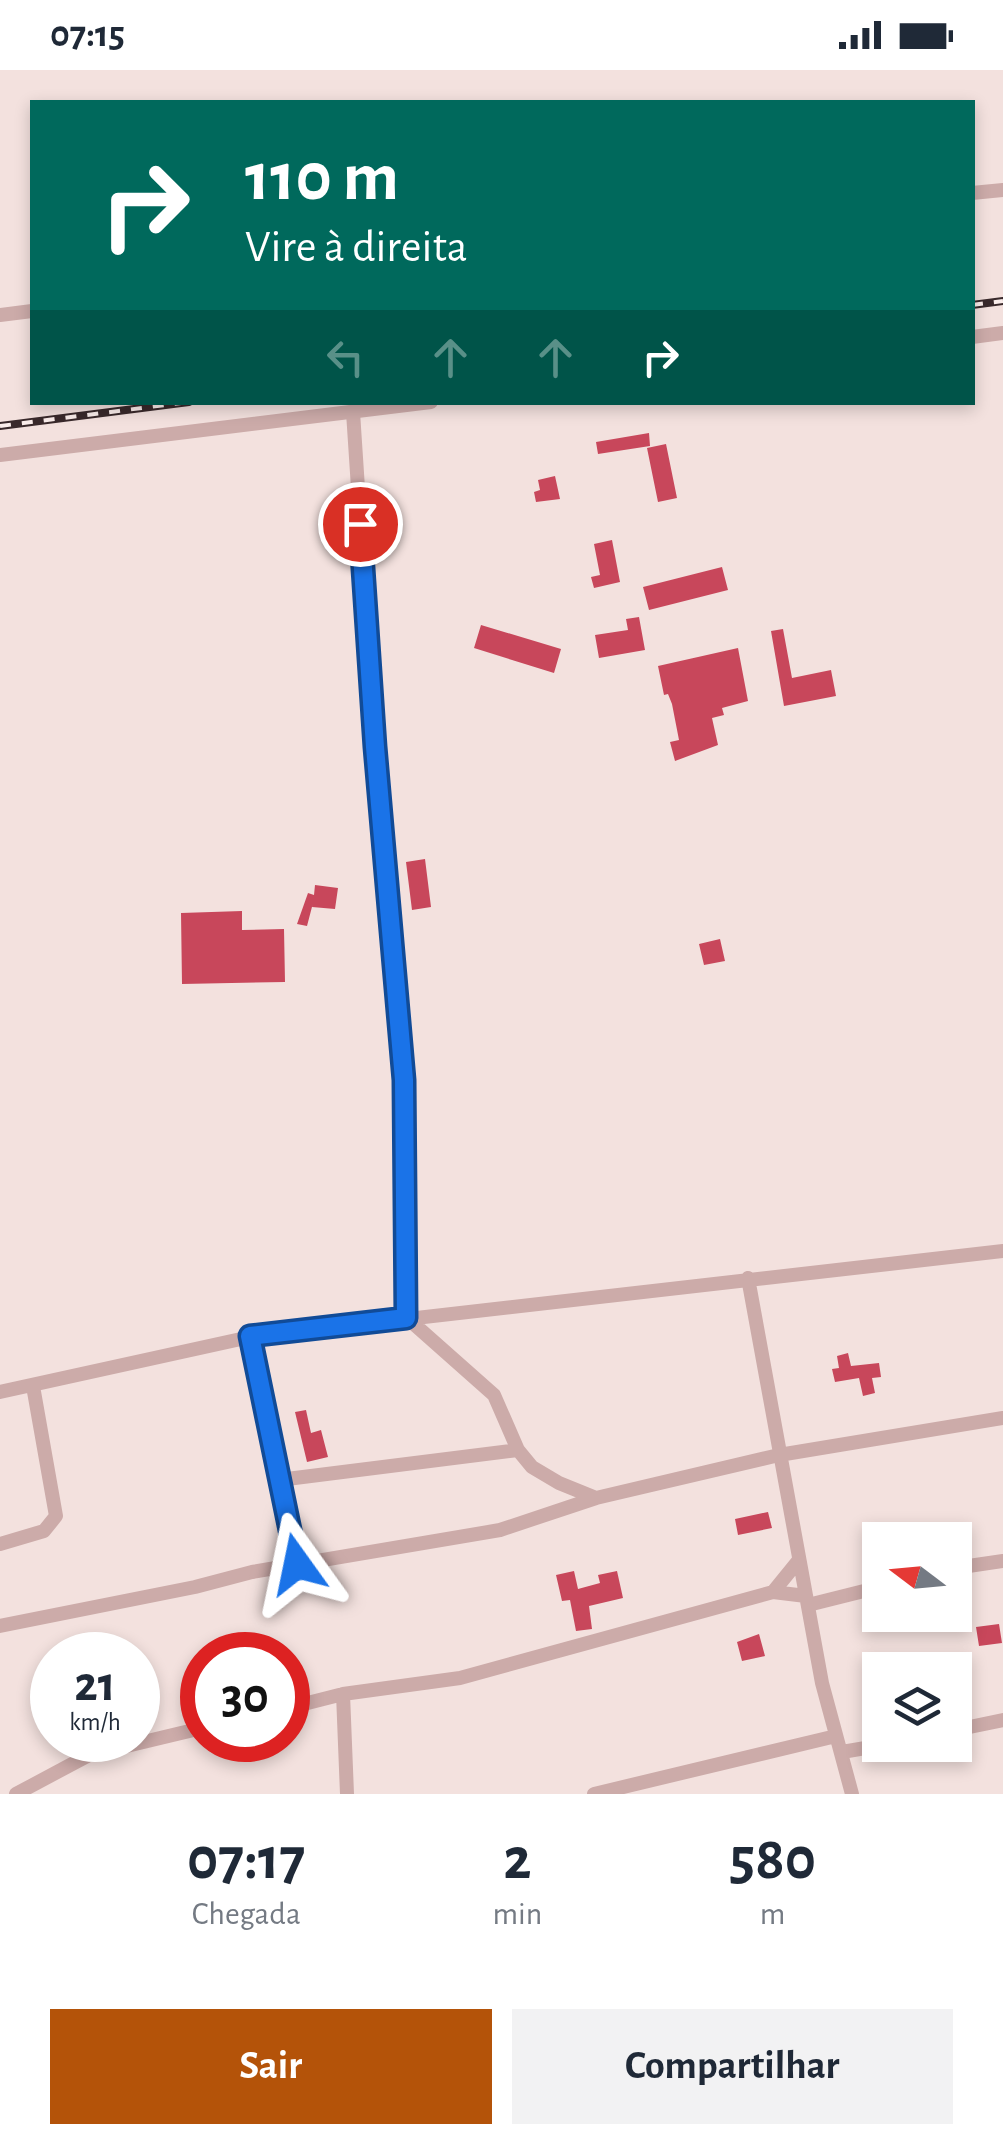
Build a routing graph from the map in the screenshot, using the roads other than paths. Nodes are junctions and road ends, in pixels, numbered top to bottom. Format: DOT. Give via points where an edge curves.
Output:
graph roads {
  1 [pos="1003,190"];
  2 [pos="975,194"];
  3 [pos="30,310"];
  4 [pos="0,315"];
  5 [pos="1003,333"];
  6 [pos="975,337"];
  7 [pos="408,405"];
  8 [pos="353,412"];
  9 [pos="0,456"];
  10 [pos="1003,1251"];
  11 [pos="748,1278"];
  12 [pos="406,1318"];
  13 [pos="250,1336"];
  14 [pos="33,1386"];
  15 [pos="0,1392"];
  16 [pos="1003,1418"];
  17 [pos="518,1450"];
  18 [pos="779,1454"];
  19 [pos="279,1480"];
  20 [pos="596,1498"];
  21 [pos="0,1544"];
  22 [pos="799,1560"];
  23 [pos="1003,1560"];
  24 [pos="297,1564"];
  25 [pos="972,1565"];
  26 [pos="862,1590"];
  27 [pos="773,1592"];
  28 [pos="807,1600"];
  29 [pos="0,1626"];
  30 [pos="343,1694"];
  31 [pos="310,1702"];
  32 [pos="1003,1720"];
  33 [pos="972,1726"];
  34 [pos="180,1733"];
  35 [pos="836,1736"];
  36 [pos="862,1749"];
  37 [pos="842,1752"];
  38 [pos="16,1794"];
  39 [pos="347,1794"];
  40 [pos="594,1794"];
  41 [pos="852,1794"];
  1 -- 2 [label="street"];
  3 -- 4 [label="street"];
  5 -- 6 [label="street"];
  7 -- 8 [label="street"];
  8 -- 9 [label="street"];
  8 -- 12 [label="street" via="404,1080"];
  10 -- 11 [label="street"];
  11 -- 12 [label="street"];
  11 -- 18 [label="street"];
  12 -- 13 [label="street"];
  12 -- 17 [label="street" via="494,1395"];
  13 -- 14 [label="street"];
  13 -- 19 [label="street"];
  14 -- 15 [label="street"];
  14 -- 21 [label="street" via="56,1516 44,1532"];
  16 -- 18 [label="street"];
  17 -- 19 [label="street"];
  17 -- 20 [label="street" via="559,1484"];
  18 -- 20 [label="street"];
  18 -- 22 [label="street"];
  19 -- 24 [label="street"];
  20 -- 24 [label="street" via="500,1530"];
  22 -- 27 [label="street"];
  22 -- 28 [label="street"];
  23 -- 25 [label="street"];
  24 -- 29 [label="street"];
  26 -- 28 [label="street"];
  27 -- 28 [label="street"];
  27 -- 30 [label="street" via="460,1678"];
  28 -- 35 [label="street"];
  30 -- 31 [label="street"];
  30 -- 39 [label="street"];
  32 -- 33 [label="street"];
  34 -- 38 [label="street" via="89,1755"];
  35 -- 37 [label="street"];
  35 -- 40 [label="street"];
  36 -- 37 [label="street"];
  37 -- 41 [label="street"];
}
